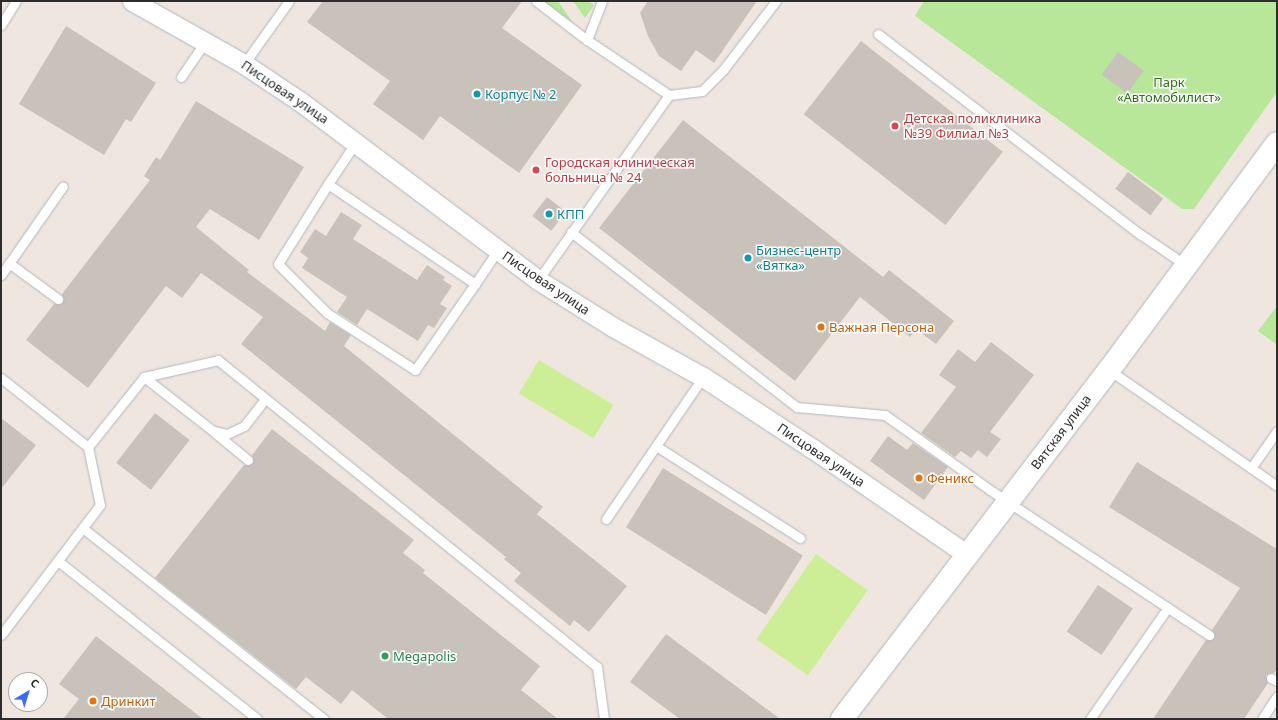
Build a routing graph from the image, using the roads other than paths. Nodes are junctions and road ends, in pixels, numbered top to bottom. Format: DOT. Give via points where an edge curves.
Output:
graph roads {
  1 [pos="16,1"];
  2 [pos="132,1"];
  3 [pos="289,1"];
  4 [pos="536,1"];
  5 [pos="602,1"];
  6 [pos="776,1"];
  7 [pos="1,25"];
  8 [pos="878,34"];
  9 [pos="587,40"];
  10 [pos="205,42"];
  11 [pos="244,64"];
  12 [pos="180,77"];
  13 [pos="669,95"];
  14 [pos="356,142"];
  15 [pos="1277,143"];
  16 [pos="328,184"];
  17 [pos="62,186"];
  18 [pos="571,232"];
  19 [pos="497,251"];
  20 [pos="9,263"];
  21 [pos="1187,266"];
  22 [pos="1,276"];
  23 [pos="538,280"];
  24 [pos="475,284"];
  25 [pos="58,299"];
  26 [pos="1109,370"];
  27 [pos="144,377"];
  28 [pos="704,377"];
  29 [pos="1,378"];
  30 [pos="262,403"];
  31 [pos="1277,431"];
  32 [pos="213,432"];
  33 [pos="88,446"];
  34 [pos="656,446"];
  35 [pos="248,460"];
  36 [pos="1251,468"];
  37 [pos="1277,486"];
  38 [pos="1008,502"];
  39 [pos="606,519"];
  40 [pos="84,529"];
  41 [pos="800,538"];
  42 [pos="968,555"];
  43 [pos="58,561"];
  44 [pos="1168,607"];
  45 [pos="1,634"];
  46 [pos="1209,635"];
  47 [pos="1277,696"];
  48 [pos="257,719"];
  49 [pos="324,719"];
  50 [pos="604,719"];
  51 [pos="842,719"];
  52 [pos="1090,719"];
  53 [pos="1262,719"];
  1 -- 7 [label="lane"];
  2 -- 10 [label="street, Писцовая улица"];
  3 -- 11 [label="lane"];
  4 -- 9 [label="lane"];
  5 -- 9 [label="lane"];
  6 -- 13 [label="lane" via="723,70 702,91"];
  8 -- 21 [label="lane" via="1140,234"];
  9 -- 13 [label="lane"];
  10 -- 11 [label="street, Писцовая улица"];
  10 -- 12 [label="lane"];
  11 -- 14 [label="street, Писцовая улица"];
  13 -- 18 [label="lane"];
  14 -- 16 [label="lane"];
  14 -- 19 [label="street, Писцовая улица"];
  15 -- 21 [label="street, Вятская улица"];
  16 -- 24 [label="lane"];
  16 -- 24 [label="lane" via="278,264 327,313 415,370"];
  17 -- 20 [label="lane"];
  18 -- 23 [label="lane"];
  18 -- 38 [label="lane" via="797,407 885,415"];
  19 -- 23 [label="street, Писцовая улица"];
  19 -- 24 [label="lane"];
  20 -- 22 [label="lane"];
  20 -- 25 [label="lane"];
  21 -- 26 [label="street, Вятская улица"];
  23 -- 28 [label="street, Писцовая улица" via="613,327"];
  26 -- 36 [label="lane"];
  26 -- 38 [label="street, Вятская улица"];
  27 -- 32 [label="lane"];
  27 -- 33 [label="lane"];
  27 -- 50 [label="lane" via="218,360 597,667"];
  28 -- 34 [label="lane"];
  28 -- 42 [label="street, Писцовая улица"];
  29 -- 33 [label="lane"];
  30 -- 32 [label="lane" via="244,426 227,434"];
  31 -- 36 [label="lane"];
  32 -- 35 [label="lane"];
  33 -- 40 [label="lane" via="100,505"];
  34 -- 39 [label="lane"];
  34 -- 41 [label="lane"];
  36 -- 37 [label="lane"];
  38 -- 42 [label="street, Вятская улица"];
  38 -- 44 [label="lane"];
  40 -- 43 [label="lane"];
  40 -- 49 [label="lane"];
  42 -- 51 [label="street, Вятская улица"];
  43 -- 45 [label="lane"];
  43 -- 48 [label="lane"];
  44 -- 46 [label="lane"];
  44 -- 52 [label="lane"];
  47 -- 53 [label="lane"];
}
